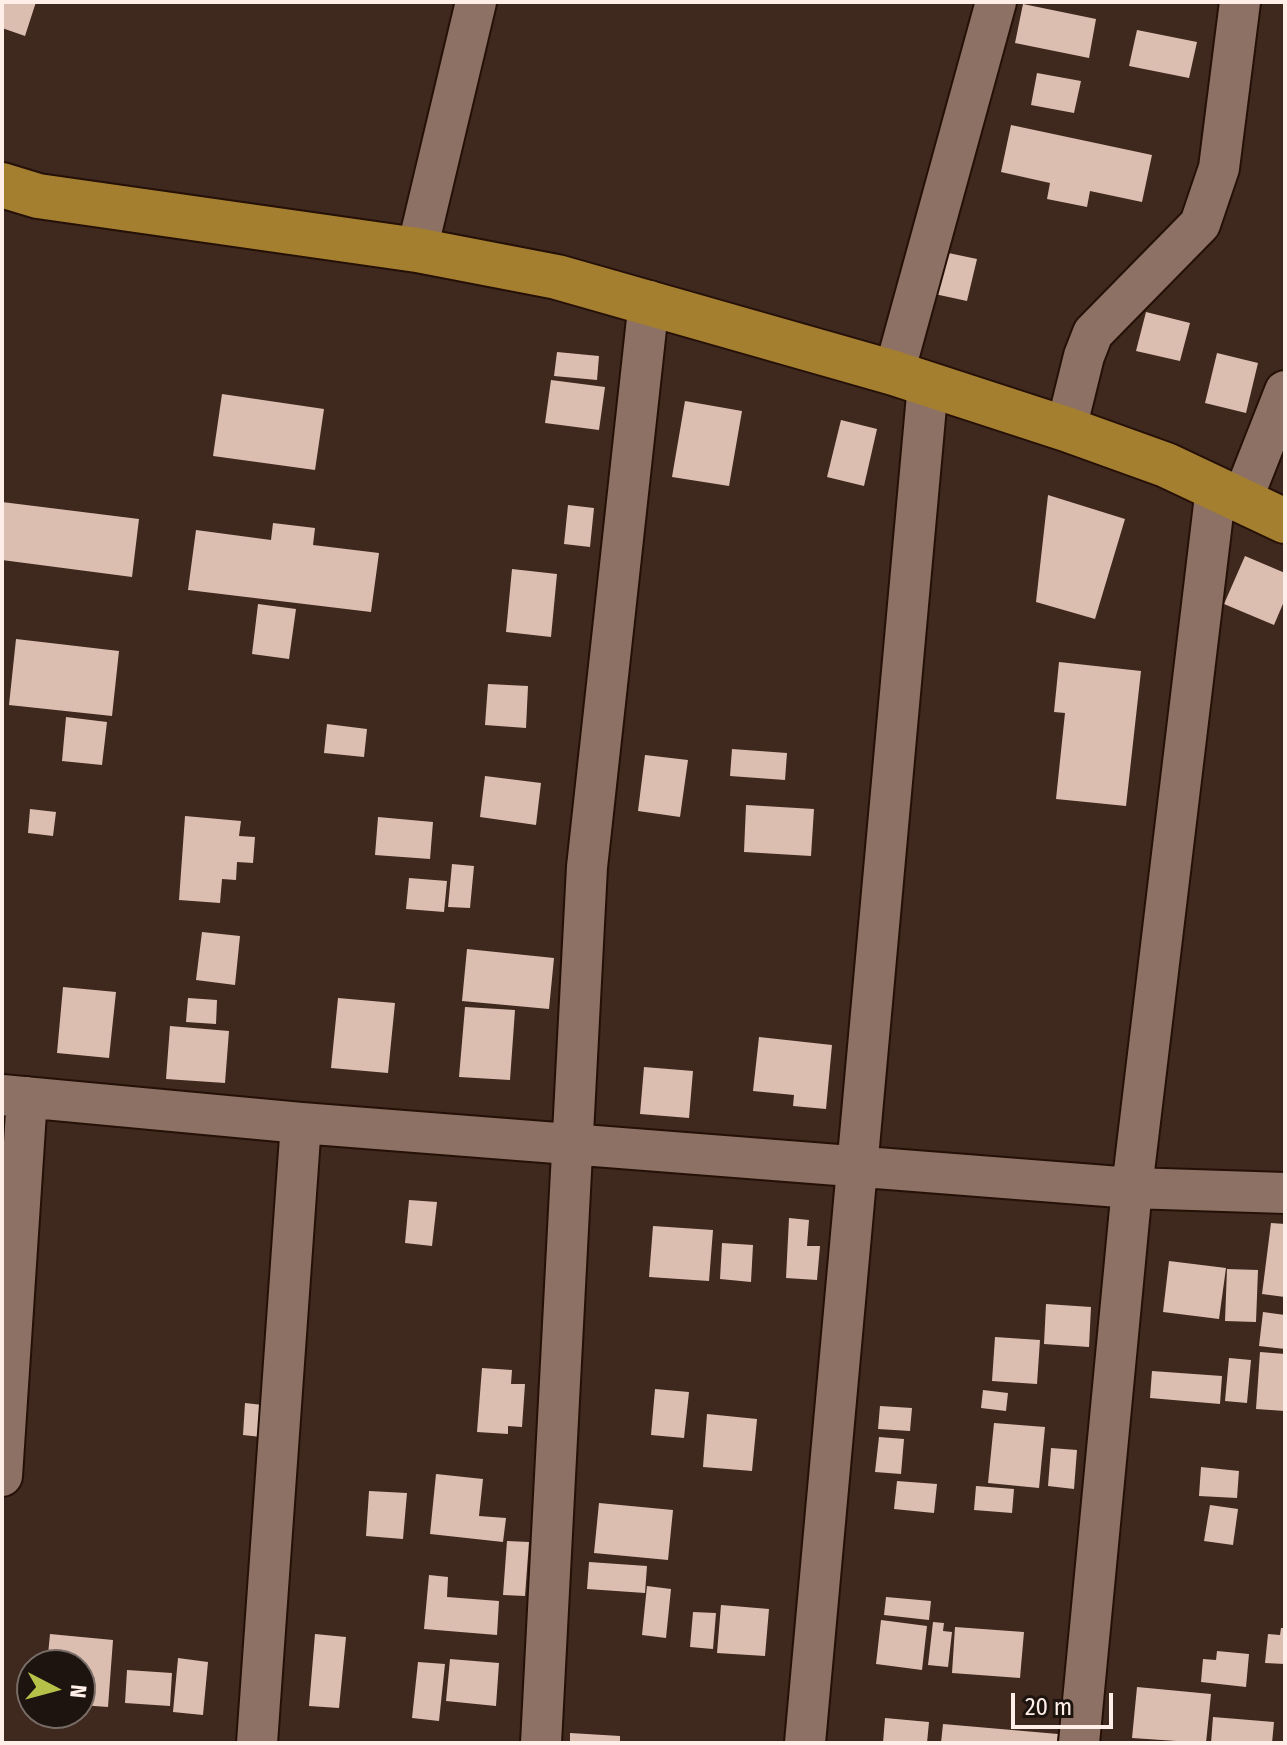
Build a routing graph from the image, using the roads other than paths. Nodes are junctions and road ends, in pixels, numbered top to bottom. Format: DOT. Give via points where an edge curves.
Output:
graph roads {
  1 [pos="476,2"];
  2 [pos="996,2"];
  3 [pos="1240,2"];
  4 [pos="2,185"];
  5 [pos="417,250"];
  6 [pos="649,301"];
  7 [pos="911,378"];
  8 [pos="1285,391"];
  9 [pos="1066,429"];
  10 [pos="1229,494"];
  11 [pos="1285,521"];
  12 [pos="14,1096"];
  13 [pos="301,1123"];
  14 [pos="572,1144"];
  15 [pos="855,1167"];
  16 [pos="1132,1188"];
  17 [pos="1285,1193"];
  18 [pos="2,1476"];
  19 [pos="257,1743"];
  20 [pos="541,1743"];
  21 [pos="805,1743"];
  22 [pos="1079,1743"];
  1 -- 5 [label="street"];
  2 -- 7 [label="street"];
  3 -- 9 [label="street" via="1219,168 1200,224 1093,333"];
  4 -- 5 [label="main road" via="38,196"];
  5 -- 6 [label="main road"];
  6 -- 7 [label="main road"];
  6 -- 14 [label="street" via="587,867"];
  7 -- 9 [label="main road"];
  7 -- 15 [label="street"];
  8 -- 10 [label="street"];
  9 -- 10 [label="main road"];
  10 -- 11 [label="main road"];
  10 -- 16 [label="street"];
  12 -- 13 [label="street"];
  12 -- 18 [label="street"];
  13 -- 14 [label="street"];
  13 -- 19 [label="street"];
  14 -- 15 [label="street"];
  14 -- 20 [label="street"];
  15 -- 16 [label="street"];
  15 -- 21 [label="street"];
  16 -- 17 [label="street"];
  16 -- 22 [label="street"];
}
